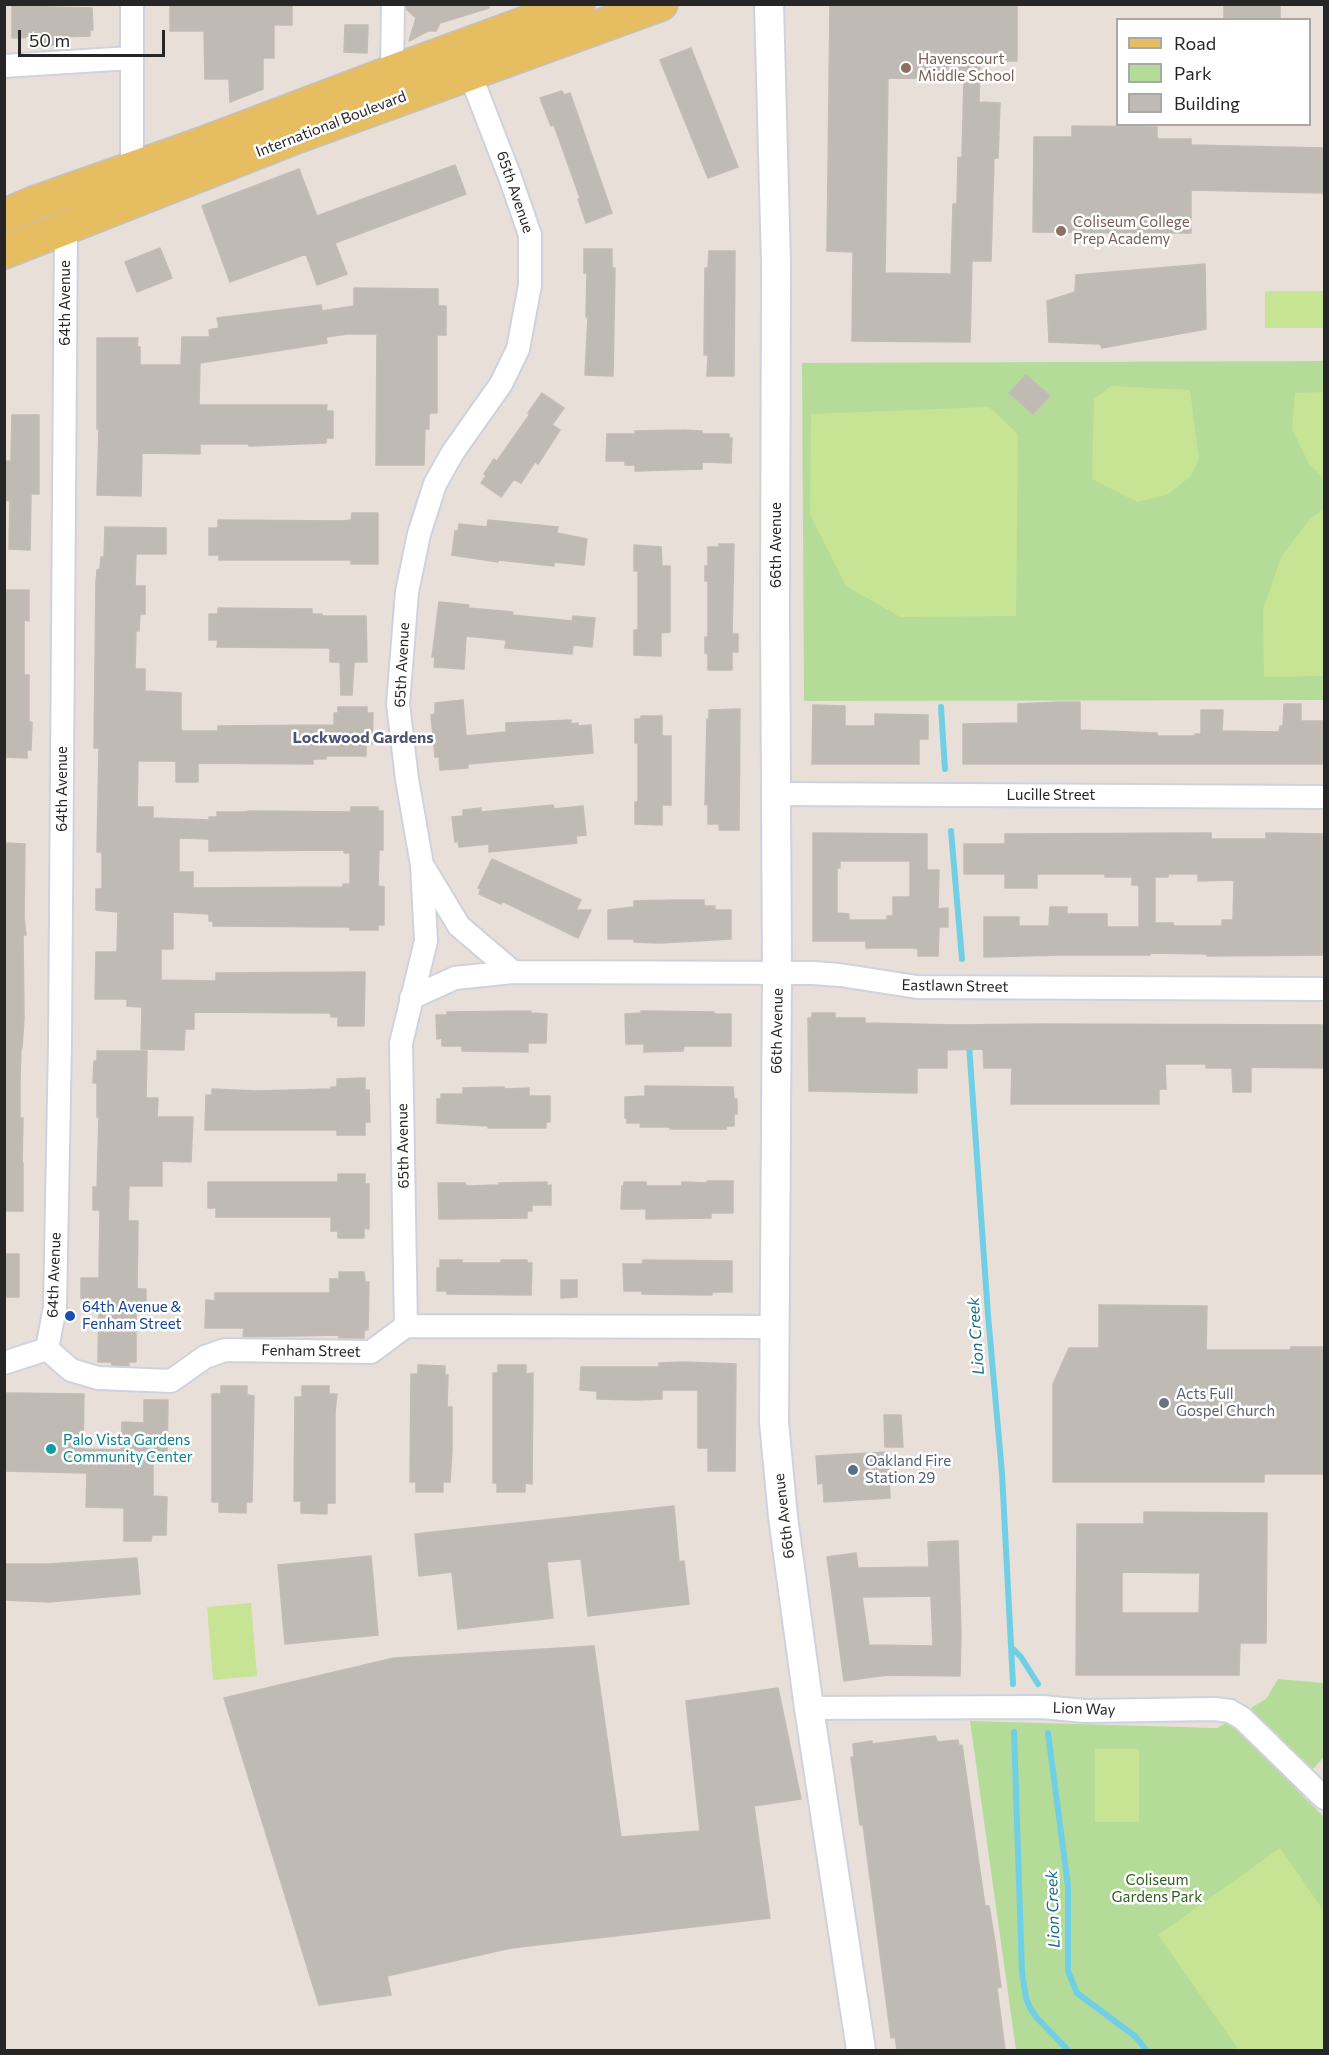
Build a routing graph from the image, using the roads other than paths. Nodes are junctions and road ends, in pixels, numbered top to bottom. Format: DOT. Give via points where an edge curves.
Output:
graph roads {
  1 [pos="132,4"];
  2 [pos="393,4"];
  3 [pos="578,4"];
  4 [pos="661,4"];
  5 [pos="769,4"];
  6 [pos="131,58"];
  7 [pos="4,66"];
  8 [pos="392,72"];
  9 [pos="470,74"];
  10 [pos="132,168"];
  11 [pos="4,216"];
  12 [pos="66,228"];
  13 [pos="4,252"];
  14 [pos="777,794"];
  15 [pos="1324,797"];
  16 [pos="422,865"];
  17 [pos="513,972"];
  18 [pos="777,973"];
  19 [pos="1324,989"];
  20 [pos="411,998"];
  21 [pos="406,1326"];
  22 [pos="773,1327"];
  23 [pos="47,1349"];
  24 [pos="4,1363"];
  25 [pos="809,1708"];
  26 [pos="1322,1789"];
  27 [pos="861,2050"];
  1 -- 6 [label="street"];
  2 -- 8 [label="street"];
  3 -- 8 [label="main road, International Boulevard"];
  4 -- 9 [label="main road, International Boulevard"];
  5 -- 14 [label="street, 66th Avenue" via="776,263"];
  6 -- 7 [label="street"];
  6 -- 10 [label="street"];
  8 -- 10 [label="main road, International Boulevard"];
  9 -- 12 [label="main road, International Boulevard" via="402,96"];
  9 -- 16 [label="street, 65th Avenue" via="530,235 530,285 518,349 501,384 435,484 407,592 398,704"];
  10 -- 11 [label="main road, International Boulevard"];
  12 -- 13 [label="main road, International Boulevard"];
  12 -- 23 [label="street, 64th Avenue" via="60,1053 55,1307"];
  14 -- 15 [label="street, Lucille Street"];
  14 -- 18 [label="street, 66th Avenue"];
  16 -- 17 [label="street" via="459,926"];
  16 -- 20 [label="street, 65th Avenue" via="426,941"];
  17 -- 18 [label="street, Eastlawn Street"];
  17 -- 20 [label="street, Eastlawn Street" via="455,978"];
  18 -- 19 [label="street, Eastlawn Street" via="840,975 916,987"];
  18 -- 22 [label="street, 66th Avenue"];
  20 -- 21 [label="street, 65th Avenue" via="401,1043"];
  21 -- 22 [label="street"];
  21 -- 23 [label="street, Fenham Street" via="371,1352 225,1350 205,1357 171,1381 98,1378 71,1370"];
  22 -- 25 [label="street, 66th Avenue" via="775,1433"];
  23 -- 24 [label="street"];
  25 -- 26 [label="street, Lion Way" via="1230,1710"];
  25 -- 27 [label="street, 66th Avenue"];
}
